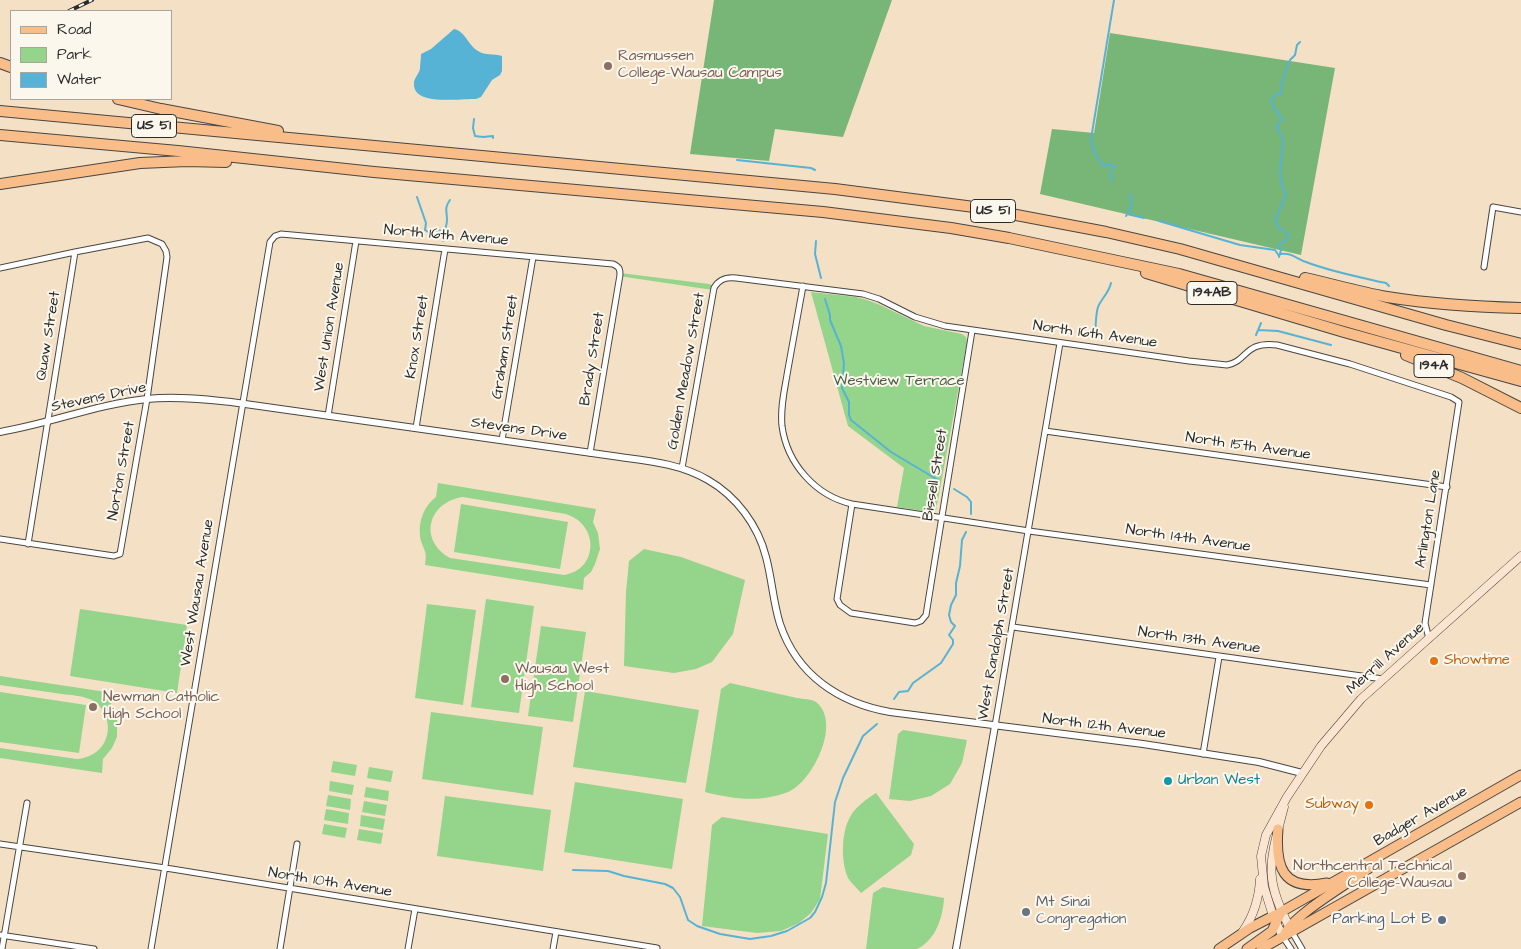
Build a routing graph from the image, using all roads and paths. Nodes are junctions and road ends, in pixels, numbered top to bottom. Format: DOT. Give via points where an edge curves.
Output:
graph roads {
  1 [pos="122,100"];
  2 [pos="0,112"];
  3 [pos="0,135"];
  4 [pos="308,139"];
  5 [pos="299,164"];
  6 [pos="0,184"];
  7 [pos="1521,212"];
  8 [pos="356,241"];
  9 [pos="270,242"];
  10 [pos="445,249"];
  11 [pos="1180,249"];
  12 [pos="76,252"];
  13 [pos="1080,253"];
  14 [pos="533,257"];
  15 [pos="1484,267"];
  16 [pos="0,268"];
  17 [pos="620,269"];
  18 [pos="719,281"];
  19 [pos="803,286"];
  20 [pos="1521,308"];
  21 [pos="972,331"];
  22 [pos="1344,332"];
  23 [pos="1060,343"];
  24 [pos="1521,344"];
  25 [pos="1521,371"];
  26 [pos="1521,381"];
  27 [pos="147,399"];
  28 [pos="1459,402"];
  29 [pos="242,404"];
  30 [pos="1521,408"];
  31 [pos="328,416"];
  32 [pos="48,422"];
  33 [pos="416,428"];
  34 [pos="1045,431"];
  35 [pos="0,432"];
  36 [pos="502,440"];
  37 [pos="590,452"];
  38 [pos="682,468"];
  39 [pos="1447,488"];
  40 [pos="852,504"];
  41 [pos="942,517"];
  42 [pos="1029,530"];
  43 [pos="0,540"];
  44 [pos="28,544"];
  45 [pos="1521,556"];
  46 [pos="1431,585"];
  47 [pos="1013,627"];
  48 [pos="1429,638"];
  49 [pos="1220,657"];
  50 [pos="1383,679"];
  51 [pos="902,713"];
  52 [pos="995,726"];
  53 [pos="1203,754"];
  54 [pos="1302,773"];
  55 [pos="1521,775"];
  56 [pos="1287,797"];
  57 [pos="1521,802"];
  58 [pos="27,803"];
  59 [pos="1278,829"];
  60 [pos="0,844"];
  61 [pos="297,844"];
  62 [pos="19,847"];
  63 [pos="1385,853"];
  64 [pos="1261,864"];
  65 [pos="165,868"];
  66 [pos="1334,882"];
  67 [pos="290,889"];
  68 [pos="415,909"];
  69 [pos="1277,917"];
  70 [pos="1288,931"];
  71 [pos="556,932"];
  72 [pos="1241,934"];
  73 [pos="2,936"];
  74 [pos="657,948"];
  75 [pos="2,949"];
  76 [pos="94,949"];
  77 [pos="151,949"];
  78 [pos="280,949"];
  79 [pos="408,949"];
  80 [pos="553,949"];
  81 [pos="956,949"];
  82 [pos="1219,949"];
  83 [pos="1247,949"];
  84 [pos="1261,949"];
  85 [pos="1291,949"];
  86 [pos="1302,949"];
  1 -- 4 [label="highway"];
  2 -- 4 [label="highway, US 51"];
  3 -- 5 [label="highway, US 51"];
  4 -- 11 [label="highway, US 51" via="882,195 974,207"];
  5 -- 6 [label="highway" via="157,162"];
  5 -- 13 [label="highway, US 51" via="853,215 951,228"];
  7 -- 15 [label="street" via="1493,207"];
  8 -- 9 [label="street, North 16th Avenue" via="280,234"];
  8 -- 10 [label="street, North 16th Avenue"];
  8 -- 31 [label="street, West Union Avenue"];
  9 -- 29 [label="street, West Wausau Avenue"];
  10 -- 14 [label="street, North 16th Avenue"];
  10 -- 33 [label="street, Knox Street"];
  11 -- 20 [label="highway, US 51" via="1385,296 1434,303"];
  11 -- 24 [label="highway, US 51"];
  12 -- 16 [label="street"];
  12 -- 27 [label="street, Norton Street" via="148,238 162,244 166,251"];
  12 -- 32 [label="street, Quaw Street"];
  13 -- 22 [label="highway, 194AB"];
  13 -- 25 [label="highway, US 51" via="1210,282"];
  14 -- 17 [label="street, North 16th Avenue" via="614,264"];
  14 -- 36 [label="street, Graham Street"];
  17 -- 37 [label="street, Brady Street"];
  18 -- 19 [label="street, North 16th Avenue" via="736,278"];
  18 -- 38 [label="street, Golden Meadow Street" via="714,288"];
  19 -- 21 [label="street, North 16th Avenue" via="863,294 924,320"];
  19 -- 40 [label="street, North 14th Avenue" via="782,404 784,436 793,459 808,479 832,497"];
  21 -- 23 [label="street, North 16th Avenue"];
  21 -- 41 [label="street, Bissell Street"];
  22 -- 26 [label="highway"];
  22 -- 30 [label="highway, 194A" via="1446,371"];
  23 -- 28 [label="street, North 16th Avenue" via="1227,365 1233,364 1255,346 1277,345 1350,364"];
  23 -- 34 [label="street, West Randolph Street"];
  27 -- 29 [label="street, Stevens Drive"];
  27 -- 32 [label="street, Stevens Drive"];
  27 -- 44 [label="street, Norton Street" via="119,555"];
  28 -- 39 [label="street, Arlington Lane"];
  29 -- 31 [label="street, Stevens Drive"];
  29 -- 65 [label="street, West Wausau Avenue"];
  31 -- 33 [label="street, Stevens Drive"];
  32 -- 35 [label="street, Stevens Drive"];
  32 -- 44 [label="street, Quaw Street"];
  33 -- 36 [label="street, Stevens Drive"];
  34 -- 39 [label="street, North 15th Avenue"];
  34 -- 42 [label="street, West Randolph Street"];
  36 -- 37 [label="street, Stevens Drive"];
  37 -- 38 [label="street, Stevens Drive"];
  38 -- 51 [label="street, Stevens Drive" via="724,491 755,528 766,558 780,624 802,664 844,698 870,708"];
  39 -- 46 [label="street, Arlington Lane"];
  40 -- 41 [label="street, North 14th Avenue"];
  40 -- 41 [label="street, Bissell Street" via="837,600 850,613 914,623 926,615"];
  41 -- 42 [label="street, North 14th Avenue"];
  42 -- 46 [label="street, North 14th Avenue"];
  42 -- 47 [label="street, West Randolph Street"];
  43 -- 44 [label="street"];
  45 -- 48 [label="main road, Merrill Avenue"];
  46 -- 48 [label="street, Arlington Lane" via="1425,622"];
  47 -- 49 [label="street, North 13th Avenue"];
  47 -- 52 [label="street, West Randolph Street"];
  48 -- 50 [label="main road, Merrill Avenue"];
  49 -- 50 [label="street, North 13th Avenue"];
  49 -- 53 [label="street"];
  50 -- 54 [label="main road, Merrill Avenue" via="1338,724"];
  51 -- 52 [label="street, North 12th Avenue"];
  52 -- 53 [label="street, North 12th Avenue"];
  52 -- 81 [label="street, West Randolph Street"];
  53 -- 54 [label="street, North 12th Avenue" via="1269,764"];
  54 -- 56 [label="main road, Merrill Avenue"];
  55 -- 63 [label="main road, Badger Avenue"];
  56 -- 59 [label="main road, Merrill Avenue"];
  56 -- 64 [label="main road, Merrill Avenue" via="1266,835"];
  57 -- 70 [label="main road"];
  58 -- 62 [label="street"];
  59 -- 66 [label="main road" via="1278,858 1286,875 1309,885"];
  59 -- 69 [label="main road, Merrill Avenue" via="1270,871"];
  60 -- 62 [label="street, North 10th Avenue"];
  61 -- 67 [label="street"];
  62 -- 65 [label="street, North 10th Avenue"];
  62 -- 73 [label="street"];
  63 -- 66 [label="main road, Badger Avenue"];
  63 -- 70 [label="main road"];
  64 -- 69 [label="main road, Merrill Avenue" via="1264,887"];
  64 -- 72 [label="main road" via="1257,904"];
  65 -- 67 [label="street, North 10th Avenue"];
  65 -- 77 [label="street, West Wausau Avenue"];
  66 -- 69 [label="main road, Badger Avenue"];
  67 -- 68 [label="street, North 10th Avenue"];
  67 -- 78 [label="street"];
  68 -- 71 [label="street, North 10th Avenue"];
  68 -- 79 [label="street"];
  69 -- 70 [label="main road, Merrill Avenue"];
  69 -- 70 [label="main road, Merrill Avenue"];
  69 -- 72 [label="main road"];
  69 -- 83 [label="main road" via="1271,932"];
  70 -- 84 [label="main road"];
  70 -- 85 [label="street"];
  70 -- 86 [label="street"];
  71 -- 74 [label="street, North 10th Avenue"];
  71 -- 80 [label="street"];
  72 -- 82 [label="main road"];
  73 -- 75 [label="street"];
  73 -- 76 [label="street"];
}
